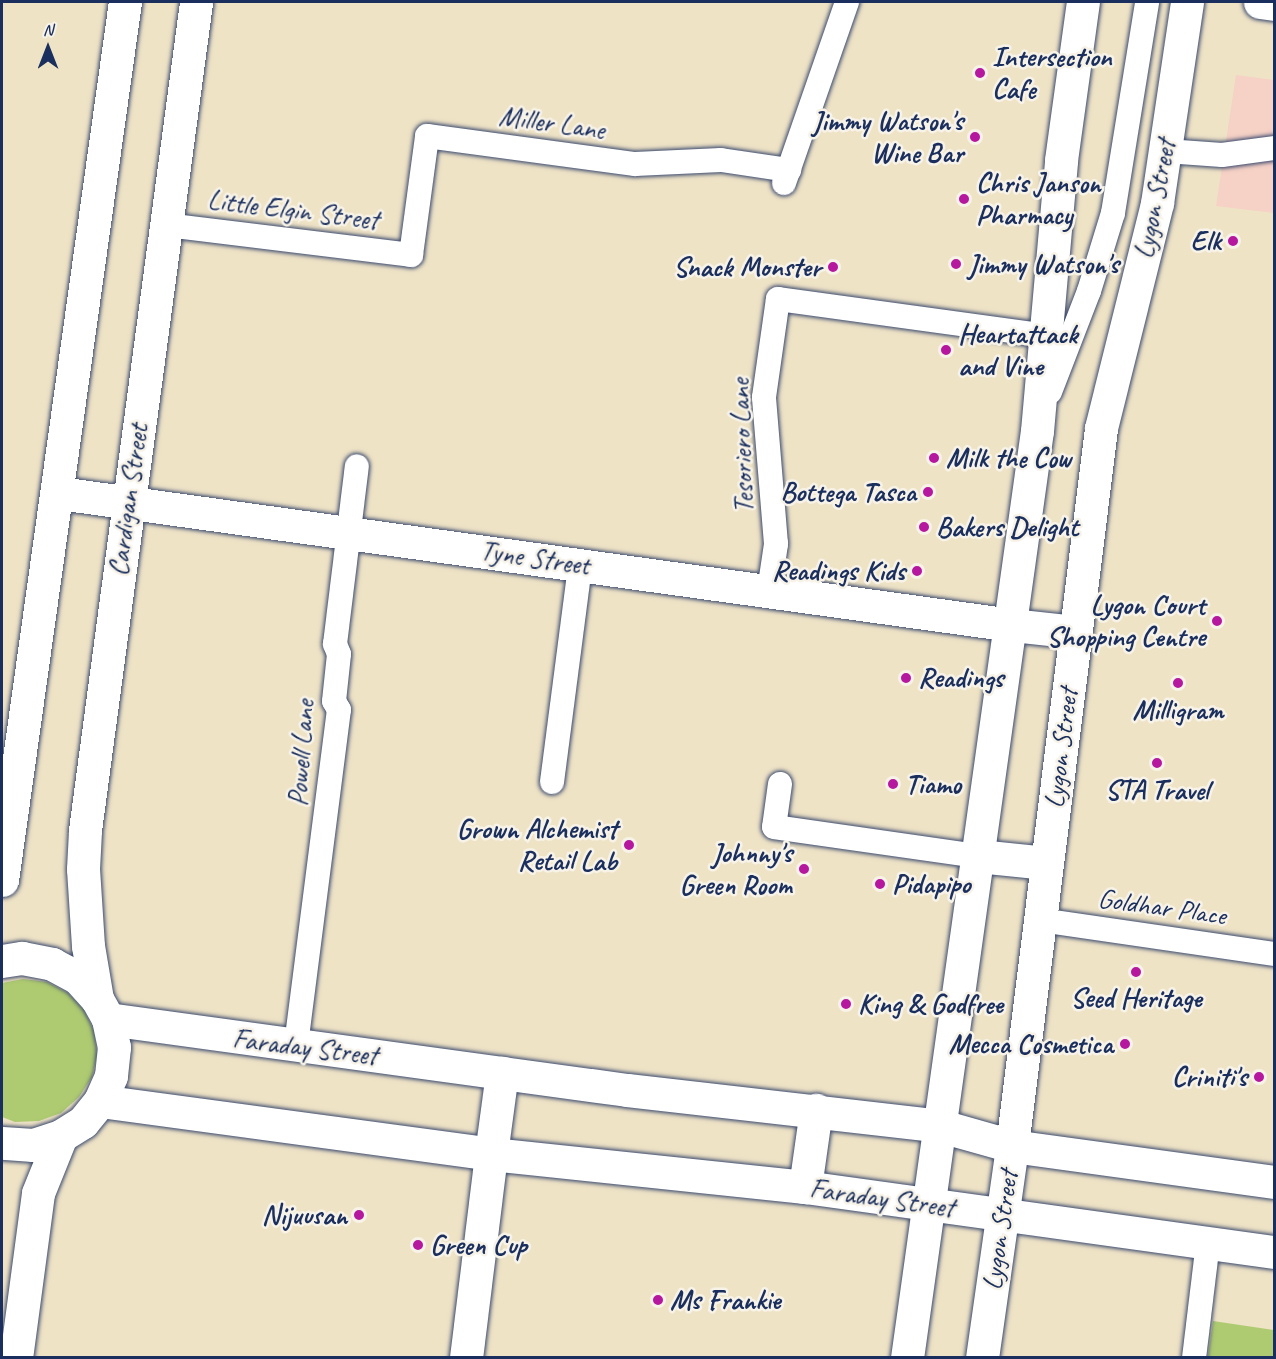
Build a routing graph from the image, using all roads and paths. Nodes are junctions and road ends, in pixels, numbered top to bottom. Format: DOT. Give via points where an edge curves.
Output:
graph roads {
  1 [pos="125,2"];
  2 [pos="196,2"];
  3 [pos="847,2"];
  4 [pos="1083,2"];
  5 [pos="1147,2"];
  6 [pos="1187,2"];
  7 [pos="1260,2"];
  8 [pos="1275,4"];
  9 [pos="1275,148"];
  10 [pos="1166,151"];
  11 [pos="167,225"];
  12 [pos="411,255"];
  13 [pos="1047,336"];
  14 [pos="1038,431"];
  15 [pos="357,466"];
  16 [pos="59,493"];
  17 [pos="127,502"];
  18 [pos="349,532"];
  19 [pos="580,565"];
  20 [pos="769,591"];
  21 [pos="1011,625"];
  22 [pos="1075,632"];
  23 [pos="552,782"];
  24 [pos="780,784"];
  25 [pos="978,856"];
  26 [pos="1047,863"];
  27 [pos="2,880"];
  28 [pos="1041,920"];
  29 [pos="1275,954"];
  30 [pos="2,961"];
  31 [pos="103,1009"];
  32 [pos="296,1045"];
  33 [pos="502,1073"];
  34 [pos="100,1101"];
  35 [pos="816,1110"];
  36 [pos="941,1126"];
  37 [pos="61,1136"];
  38 [pos="2,1143"];
  39 [pos="1012,1146"];
  40 [pos="491,1154"];
  41 [pos="1275,1182"];
  42 [pos="805,1187"];
  43 [pos="930,1205"];
  44 [pos="1003,1213"];
  45 [pos="1208,1242"];
  46 [pos="1273,1243"];
  47 [pos="16,1358"];
  48 [pos="466,1358"];
  49 [pos="907,1358"];
  50 [pos="982,1358"];
  51 [pos="1194,1358"];
  1 -- 16 [label="street"];
  2 -- 11 [label="street, Cardigan Street"];
  3 -- 12 [label="lane, Miller Lane" via="786,176 720,160 635,164 427,136"];
  4 -- 13 [label="street" via="1061,160"];
  5 -- 14 [label="lane" via="1113,213 1096,272 1062,354"];
  6 -- 10 [label="street, Lygon Street"];
  7 -- 8 [label="street"];
  9 -- 10 [label="lane" via="1222,154"];
  10 -- 22 [label="street, Lygon Street" via="1147,252 1109,387"];
  11 -- 12 [label="lane, Little Elgin Street"];
  11 -- 17 [label="street, Cardigan Street"];
  13 -- 14 [label="street"];
  13 -- 20 [label="lane, Tesoriero Lane" via="778,299 764,397 776,544"];
  14 -- 21 [label="street"];
  15 -- 18 [label="lane, Powell Lane"];
  16 -- 17 [label="street, Tyne Street"];
  16 -- 27 [label="street"];
  17 -- 18 [label="street, Tyne Street"];
  17 -- 31 [label="street, Cardigan Street" via="85,830 87,936"];
  18 -- 19 [label="street, Tyne Street"];
  18 -- 32 [label="lane, Powell Lane" via="335,644 339,654 334,701 339,710"];
  19 -- 20 [label="street, Tyne Street"];
  19 -- 23 [label="lane"];
  20 -- 21 [label="street, Tyne Street"];
  21 -- 22 [label="street, Tyne Street"];
  21 -- 25 [label="street"];
  22 -- 26 [label="street, Lygon Street"];
  24 -- 25 [label="lane" via="774,826"];
  25 -- 26 [label="street"];
  25 -- 36 [label="street"];
  26 -- 28 [label="street, Lygon Street"];
  28 -- 29 [label="lane, Goldhar Place"];
  28 -- 39 [label="street, Lygon Street"];
  30 -- 31 [label="street" via="22,958 52,964 78,978"];
  31 -- 32 [label="street, Faraday Street"];
  31 -- 34 [label="street, Cardigan Street" via="114,1047 111,1076"];
  32 -- 33 [label="street, Faraday Street"];
  33 -- 35 [label="street, Faraday Street"];
  33 -- 40 [label="street"];
  34 -- 37 [label="street, Cardigan Street" via="83,1122"];
  34 -- 40 [label="street, Faraday Street"];
  35 -- 36 [label="street, Faraday Street"];
  35 -- 42 [label="street"];
  36 -- 39 [label="street, Faraday Street"];
  36 -- 43 [label="street"];
  37 -- 38 [label="street, Cardigan Street" via="33,1145"];
  37 -- 47 [label="street" via="38,1193"];
  39 -- 41 [label="street, Faraday Street"];
  39 -- 44 [label="street, Lygon Street"];
  40 -- 42 [label="street, Faraday Street"];
  40 -- 48 [label="street"];
  42 -- 43 [label="street, Faraday Street"];
  43 -- 44 [label="street, Faraday Street"];
  43 -- 49 [label="street"];
  44 -- 45 [label="street, Faraday Street"];
  44 -- 50 [label="street, Lygon Street"];
  45 -- 46 [label="street, Faraday Street"];
  45 -- 51 [label="lane"];
}
